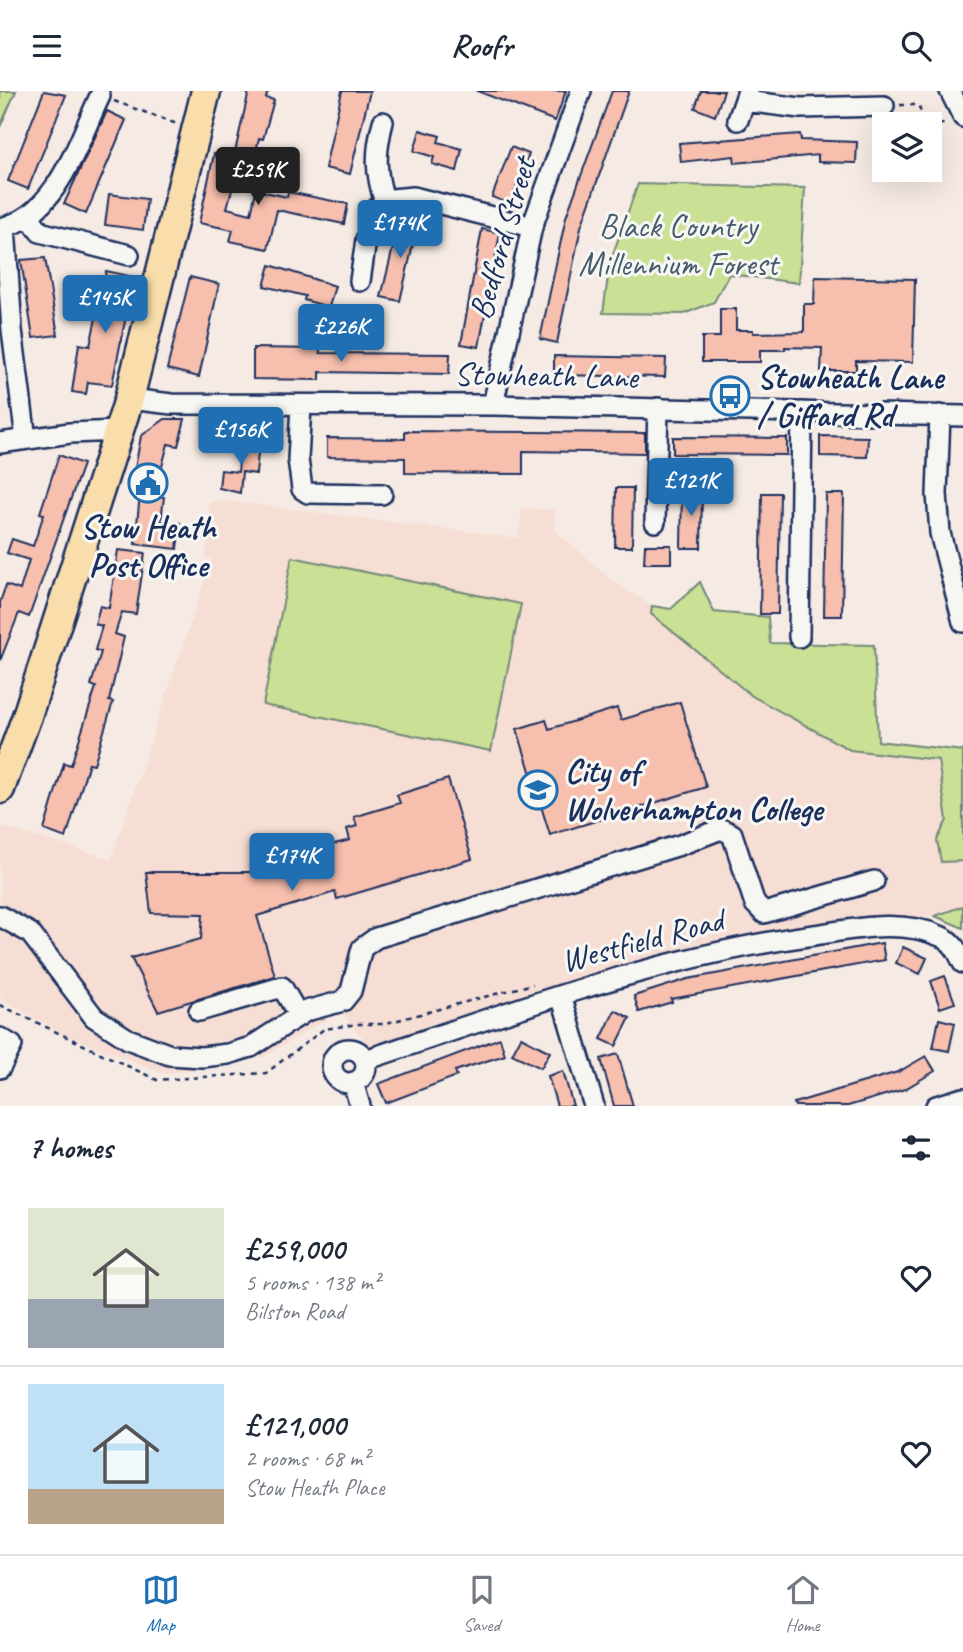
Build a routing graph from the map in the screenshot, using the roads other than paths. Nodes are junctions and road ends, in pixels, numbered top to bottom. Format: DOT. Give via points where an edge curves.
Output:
graph roads {
  1 [pos="206,91"];
  2 [pos="581,91"];
  3 [pos="950,91"];
  4 [pos="100,96"];
  5 [pos="746,96"];
  6 [pos="884,106"];
  7 [pos="963,117"];
  8 [pos="738,120"];
  9 [pos="383,122"];
  10 [pos="386,203"];
  11 [pos="29,216"];
  12 [pos="532,227"];
  13 [pos="2,228"];
  14 [pos="129,255"];
  15 [pos="360,281"];
  16 [pos="128,399"];
  17 [pos="493,405"];
  18 [pos="301,406"];
  19 [pos="658,408"];
  20 [pos="802,412"];
  21 [pos="940,415"];
  22 [pos="963,416"];
  23 [pos="119,431"];
  24 [pos="26,439"];
  25 [pos="0,443"];
  26 [pos="382,494"];
  27 [pos="655,522"];
  28 [pos="963,622"];
  29 [pos="799,637"];
  30 [pos="0,789"];
  31 [pos="874,881"];
  32 [pos="0,916"];
  33 [pos="963,963"];
  34 [pos="561,995"];
  35 [pos="199,1011"];
  36 [pos="299,1016"];
  37 [pos="0,1038"];
  38 [pos="365,1060"];
  39 [pos="0,1067"];
  40 [pos="352,1082"];
  41 [pos="963,1098"];
  42 [pos="360,1106"];
  43 [pos="594,1106"];
  44 [pos="936,1106"];
  1 -- 16 [label="highway"];
  2 -- 12 [label="street, Bedford Street"];
  3 -- 7 [label="street"];
  4 -- 11 [label="street" via="49,195"];
  5 -- 6 [label="street" via="800,109"];
  5 -- 8 [label="street"];
  9 -- 10 [label="street" via="375,160"];
  10 -- 12 [label="street" via="412,197"];
  10 -- 15 [label="street" via="377,208"];
  11 -- 13 [label="street"];
  11 -- 14 [label="street" via="40,232"];
  12 -- 17 [label="street, Bedford Street"];
  13 -- 24 [label="street"];
  16 -- 18 [label="street, Stowheath Lane"];
  16 -- 23 [label="highway"];
  17 -- 18 [label="street, Stowheath Lane"];
  17 -- 19 [label="street, Stowheath Lane"];
  18 -- 26 [label="street" via="298,459 302,489 308,493"];
  19 -- 20 [label="street, Stowheath Lane"];
  19 -- 27 [label="street"];
  20 -- 21 [label="street, Stowheath Lane"];
  20 -- 29 [label="street"];
  21 -- 22 [label="street, Stowheath Lane"];
  21 -- 28 [label="street" via="940,533"];
  23 -- 24 [label="street"];
  23 -- 30 [label="highway"];
  24 -- 25 [label="street"];
  31 -- 36 [label="street" via="764,913 755,904 732,834 721,829 376,938 362,948 351,991 343,1000"];
  32 -- 36 [label="street" via="30,933 94,1017 128,1039 170,1055 228,1054 251,1047"];
  33 -- 34 [label="street, Westfield Road" via="943,936 917,929 874,927 747,944"];
  34 -- 38 [label="street, Westfield Road"];
  34 -- 43 [label="street"];
  35 -- 36 [label="street" via="282,987"];
  37 -- 39 [label="street" via="12,1045"];
  38 -- 40 [label="street" via="362,1076"];
  38 -- 40 [label="street, Westfield Road" via="354,1049 335,1057 332,1068 337,1077"];
  40 -- 42 [label="street"];
  41 -- 44 [label="street"];
}
